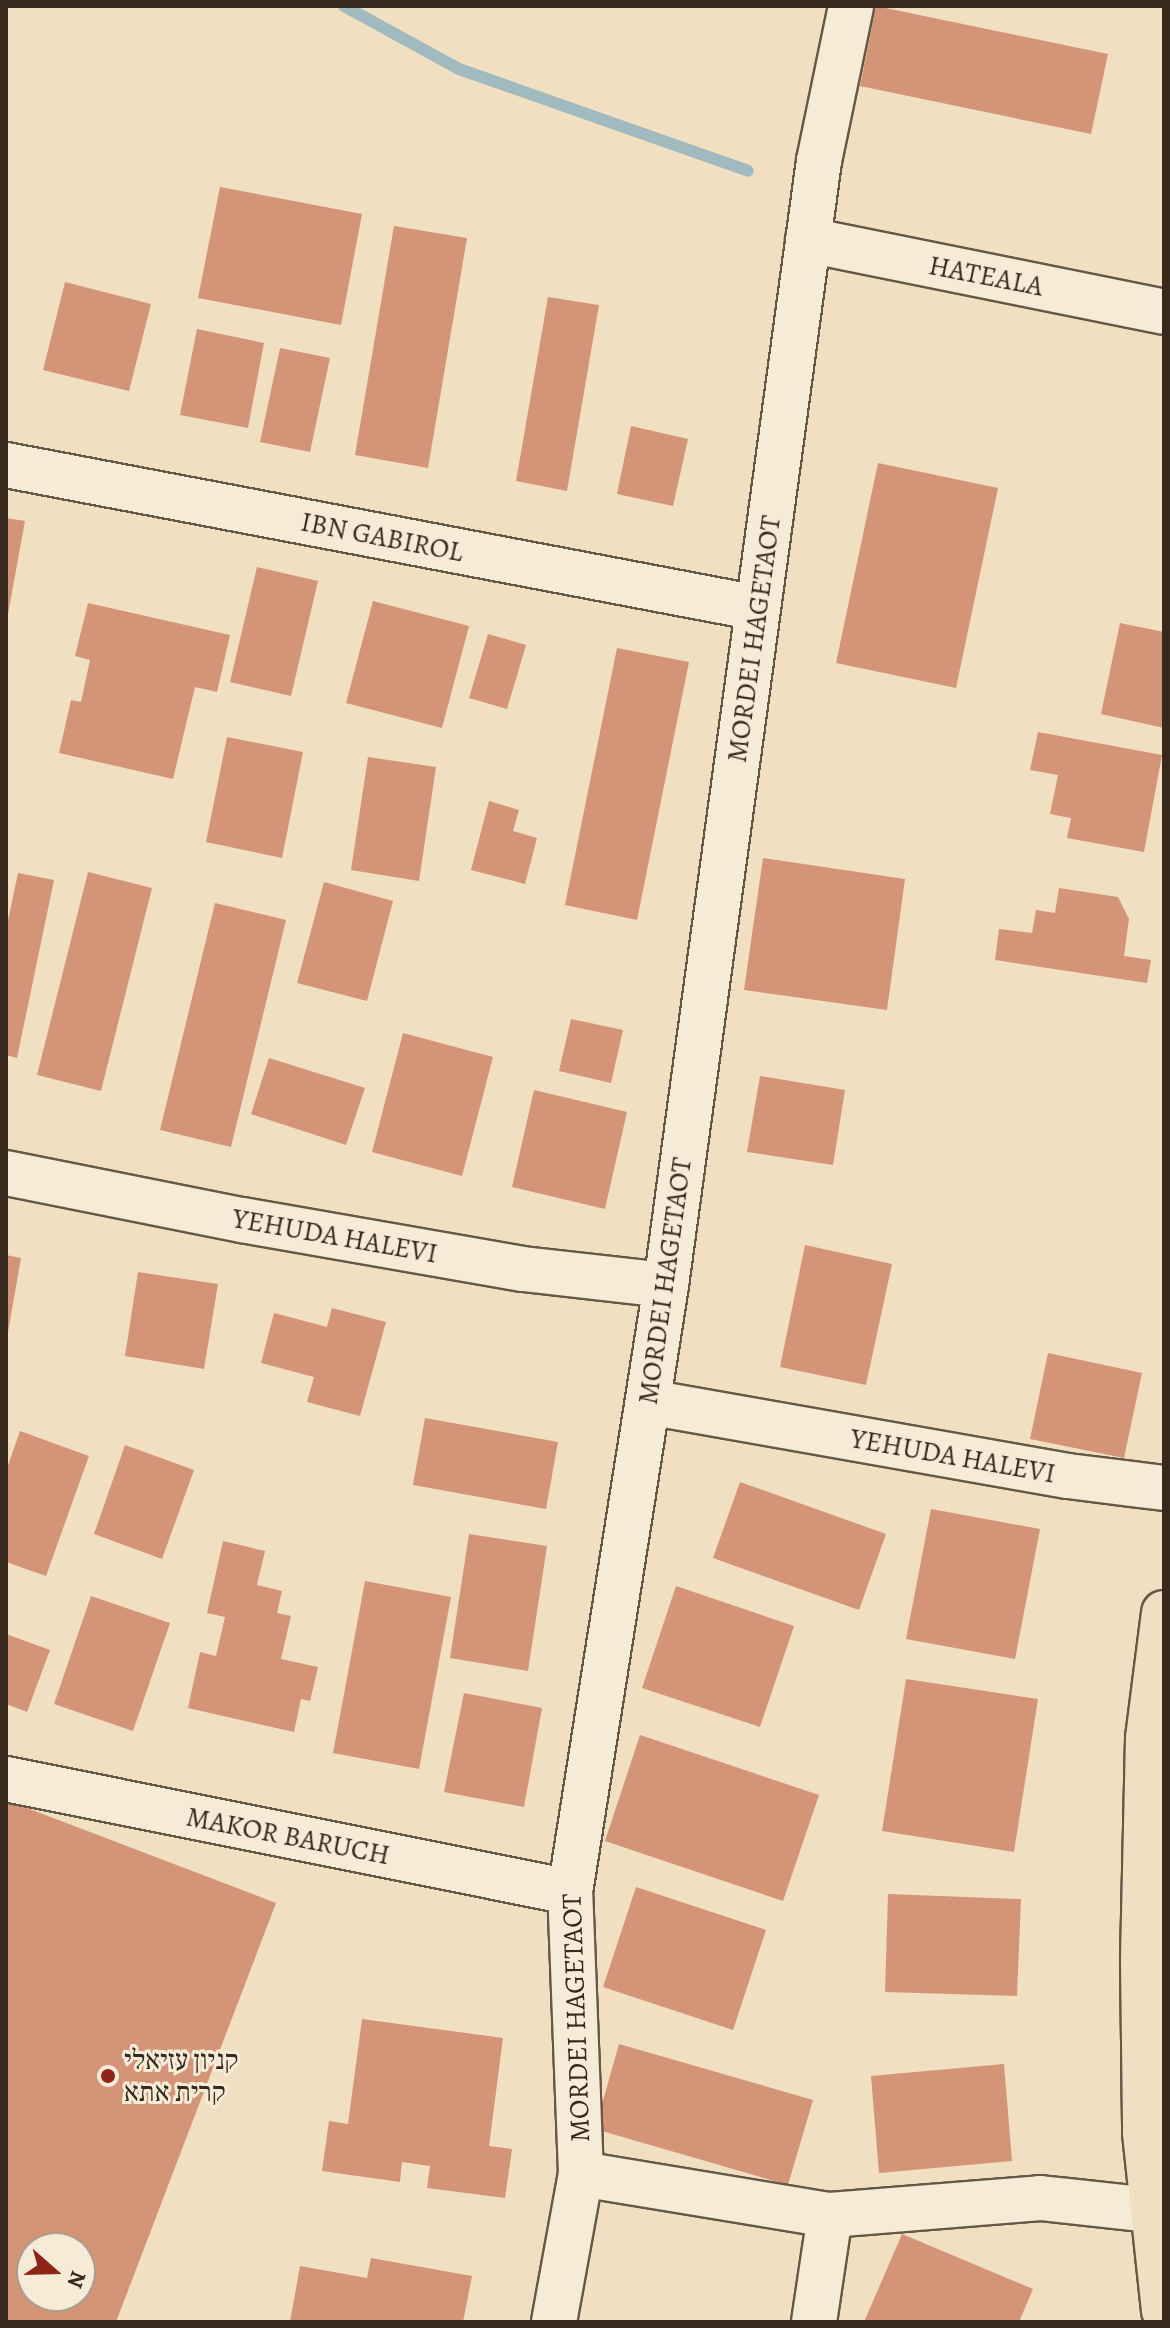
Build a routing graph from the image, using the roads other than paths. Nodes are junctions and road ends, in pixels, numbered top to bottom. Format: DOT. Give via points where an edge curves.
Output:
graph roads {
  1 [pos="851,6"];
  2 [pos="808,240"];
  3 [pos="1164,312"];
  4 [pos="6,465"];
  5 [pos="758,608"];
  6 [pos="6,1173"];
  7 [pos="666,1285"];
  8 [pos="648,1402"];
  9 [pos="1164,1488"];
  10 [pos="1164,1613"];
  11 [pos="6,1779"];
  12 [pos="570,1892"];
  13 [pos="581,2174"];
  14 [pos="1151,2210"];
  15 [pos="830,2215"];
  16 [pos="1164,2311"];
  17 [pos="554,2322"];
  18 [pos="814,2322"];
  1 -- 2 [label="street, MORDEI HAGETAOT"];
  2 -- 3 [label="street, HATEALA"];
  2 -- 5 [label="street, MORDEI HAGETAOT"];
  4 -- 5 [label="street, IBN GABIROL"];
  5 -- 7 [label="street, MORDEI HAGETAOT"];
  6 -- 7 [label="street, YEHUDA HALEVI" via="523,1269"];
  7 -- 8 [label="street, MORDEI HAGETAOT"];
  8 -- 9 [label="street, YEHUDA HALEVI"];
  8 -- 12 [label="street, MORDEI HAGETAOT"];
  10 -- 14 [label="main road" via="1148,1738 1144,1842 1145,2133"];
  11 -- 12 [label="street, MAKOR BARUCH"];
  12 -- 13 [label="street, MORDEI HAGETAOT"];
  13 -- 15 [label="street"];
  13 -- 17 [label="street, MORDEI HAGETAOT"];
  14 -- 15 [label="street" via="1040,2198"];
  14 -- 16 [label="main road"];
  15 -- 18 [label="street"];
}
